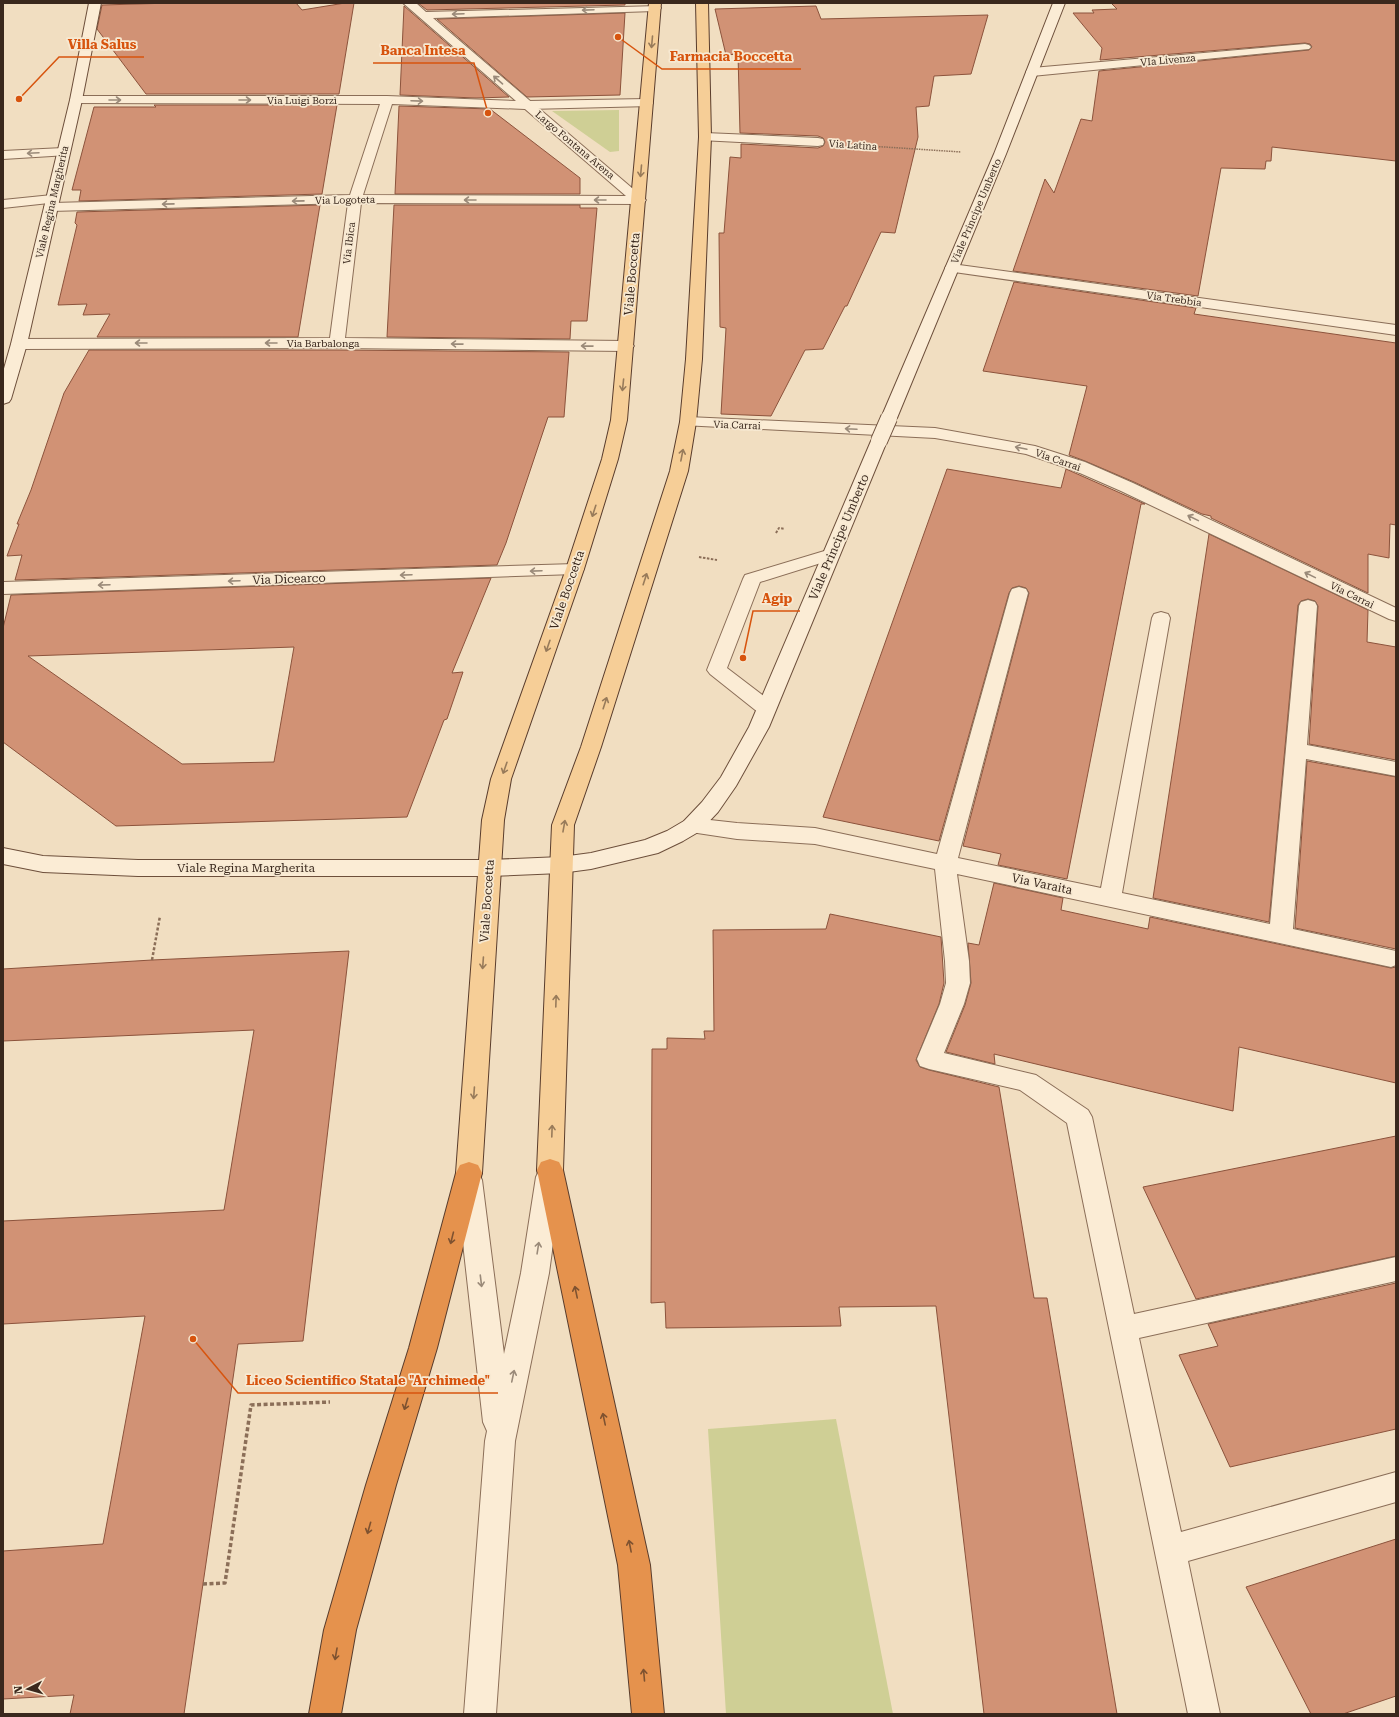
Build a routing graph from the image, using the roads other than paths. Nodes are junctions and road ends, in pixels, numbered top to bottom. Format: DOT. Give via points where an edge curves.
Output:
graph roads {
  1 [pos="95,3"];
  2 [pos="409,3"];
  3 [pos="702,3"];
  4 [pos="1059,3"];
  5 [pos="655,6"];
  6 [pos="423,15"];
  7 [pos="1305,47"];
  8 [pos="1032,72"];
  9 [pos="76,100"];
  10 [pos="387,100"];
  11 [pos="647,104"];
  12 [pos="528,105"];
  13 [pos="705,137"];
  14 [pos="818,142"];
  15 [pos="63,152"];
  16 [pos="3,155"];
  17 [pos="355,199"];
  18 [pos="639,200"];
  19 [pos="52,203"];
  20 [pos="3,204"];
  21 [pos="952,268"];
  22 [pos="1396,330"];
  23 [pos="336,343"];
  24 [pos="19,344"];
  25 [pos="626,346"];
  26 [pos="3,400"];
  27 [pos="688,422"];
  28 [pos="832,554"];
  29 [pos="575,569"];
  30 [pos="3,588"];
  31 [pos="1019,593"];
  32 [pos="1308,606"];
  33 [pos="1396,615"];
  34 [pos="1161,618"];
  35 [pos="766,708"];
  36 [pos="1297,750"];
  37 [pos="1396,769"];
  38 [pos="692,826"];
  39 [pos="3,856"];
  40 [pos="945,864"];
  41 [pos="561,865"];
  42 [pos="489,868"];
  43 [pos="1110,899"];
  44 [pos="1281,935"];
  45 [pos="1391,958"];
  46 [pos="550,1170"];
  47 [pos="468,1173"];
  48 [pos="1396,1269"];
  49 [pos="1123,1329"];
  50 [pos="500,1441"];
  51 [pos="1396,1487"];
  52 [pos="1170,1551"];
  53 [pos="325,1714"];
  54 [pos="480,1714"];
  55 [pos="648,1714"];
  56 [pos="1204,1714"];
  1 -- 9 [label="street, Viale Regina Margherita"];
  2 -- 6 [label="street"];
  3 -- 13 [label="main road"];
  4 -- 8 [label="street, Viale Principe Umberto"];
  5 -- 6 [label="street, one-way"];
  5 -- 11 [label="main road, Viale Boccetta, one-way"];
  12 -- 6 [label="street, one-way"];
  7 -- 8 [label="street, VIa Livenza"];
  8 -- 21 [label="street, Viale Principe Umberto"];
  9 -- 10 [label="street, Via Luigi Borzì, one-way"];
  9 -- 15 [label="street, Viale Regina Margherita"];
  10 -- 12 [label="street, Via Luigi Borzì, one-way"];
  10 -- 17 [label="street, Via Ibica"];
  11 -- 12 [label="street, Largo Fontana Arena"];
  11 -- 18 [label="main road, Viale Boccetta, one-way"];
  12 -- 18 [label="street, Largo Fontana Arena"];
  13 -- 14 [label="street, Via Latina"];
  13 -- 27 [label="main road" via="694,359"];
  15 -- 16 [label="street, one-way"];
  15 -- 19 [label="street, Viale Regina Margherita"];
  18 -- 17 [label="street, Via Logoteta, one-way"];
  17 -- 19 [label="street, Via Logoteta, one-way"];
  17 -- 23 [label="street, Via Ibica"];
  18 -- 25 [label="main road, Viale Boccetta"];
  19 -- 20 [label="street, Via Logoteta"];
  19 -- 24 [label="street, Viale Regina Margherita"];
  21 -- 22 [label="street, Via Trebbia"];
  21 -- 28 [label="street, Viale Principe Umberto, bridge"];
  23 -- 24 [label="street, Via Barbalonga, one-way"];
  25 -- 23 [label="street, Via Barbalonga, one-way"];
  24 -- 26 [label="street, Viale Regina Margherita"];
  25 -- 29 [label="main road, Viale Boccetta, one-way" via="619,420 610,459"];
  33 -- 27 [label="street, Via Carrai, one-way" via="1127,487 1054,457 1000,444 935,433"];
  41 -- 27 [label="main road, one-way" via="563,825 591,747 679,472"];
  28 -- 35 [label="street, Viale Principe Umberto"];
  28 -- 35 [label="street" via="752,579 717,670"];
  29 -- 30 [label="street, Via Dicearco, one-way"];
  29 -- 42 [label="main road, Viale Boccetta, one-way" via="501,779 493,820"];
  31 -- 40 [label="street"];
  32 -- 36 [label="street"];
  34 -- 43 [label="street"];
  35 -- 38 [label="street, Viale Principe Umberto" via="759,727 729,781"];
  36 -- 37 [label="street"];
  36 -- 44 [label="street"];
  38 -- 40 [label="street, Via Varaita" via="816,836"];
  38 -- 41 [label="street, Viale Principe Umberto" via="650,846 591,861"];
  39 -- 42 [label="street, Viale Regina Margherita" via="43,864 138,868"];
  40 -- 43 [label="street, Via Varaita"];
  40 -- 49 [label="street" via="958,983 929,1059 1027,1082 1079,1118"];
  41 -- 42 [label="street, Viale Regina Margherita"];
  46 -- 41 [label="main road, one-way"];
  42 -- 47 [label="main road, Viale Boccetta, one-way"];
  43 -- 44 [label="street, Via Varaita"];
  44 -- 45 [label="street, Via Varaita"];
  50 -- 46 [label="street, one-way" via="535,1273"];
  55 -- 46 [label="highway, one-way" via="634,1565"];
  47 -- 50 [label="street, one-way"];
  47 -- 53 [label="highway, one-way" via="423,1348 340,1630"];
  48 -- 49 [label="street"];
  49 -- 52 [label="street"];
  50 -- 54 [label="street"];
  51 -- 52 [label="street"];
  52 -- 56 [label="street"];
}
